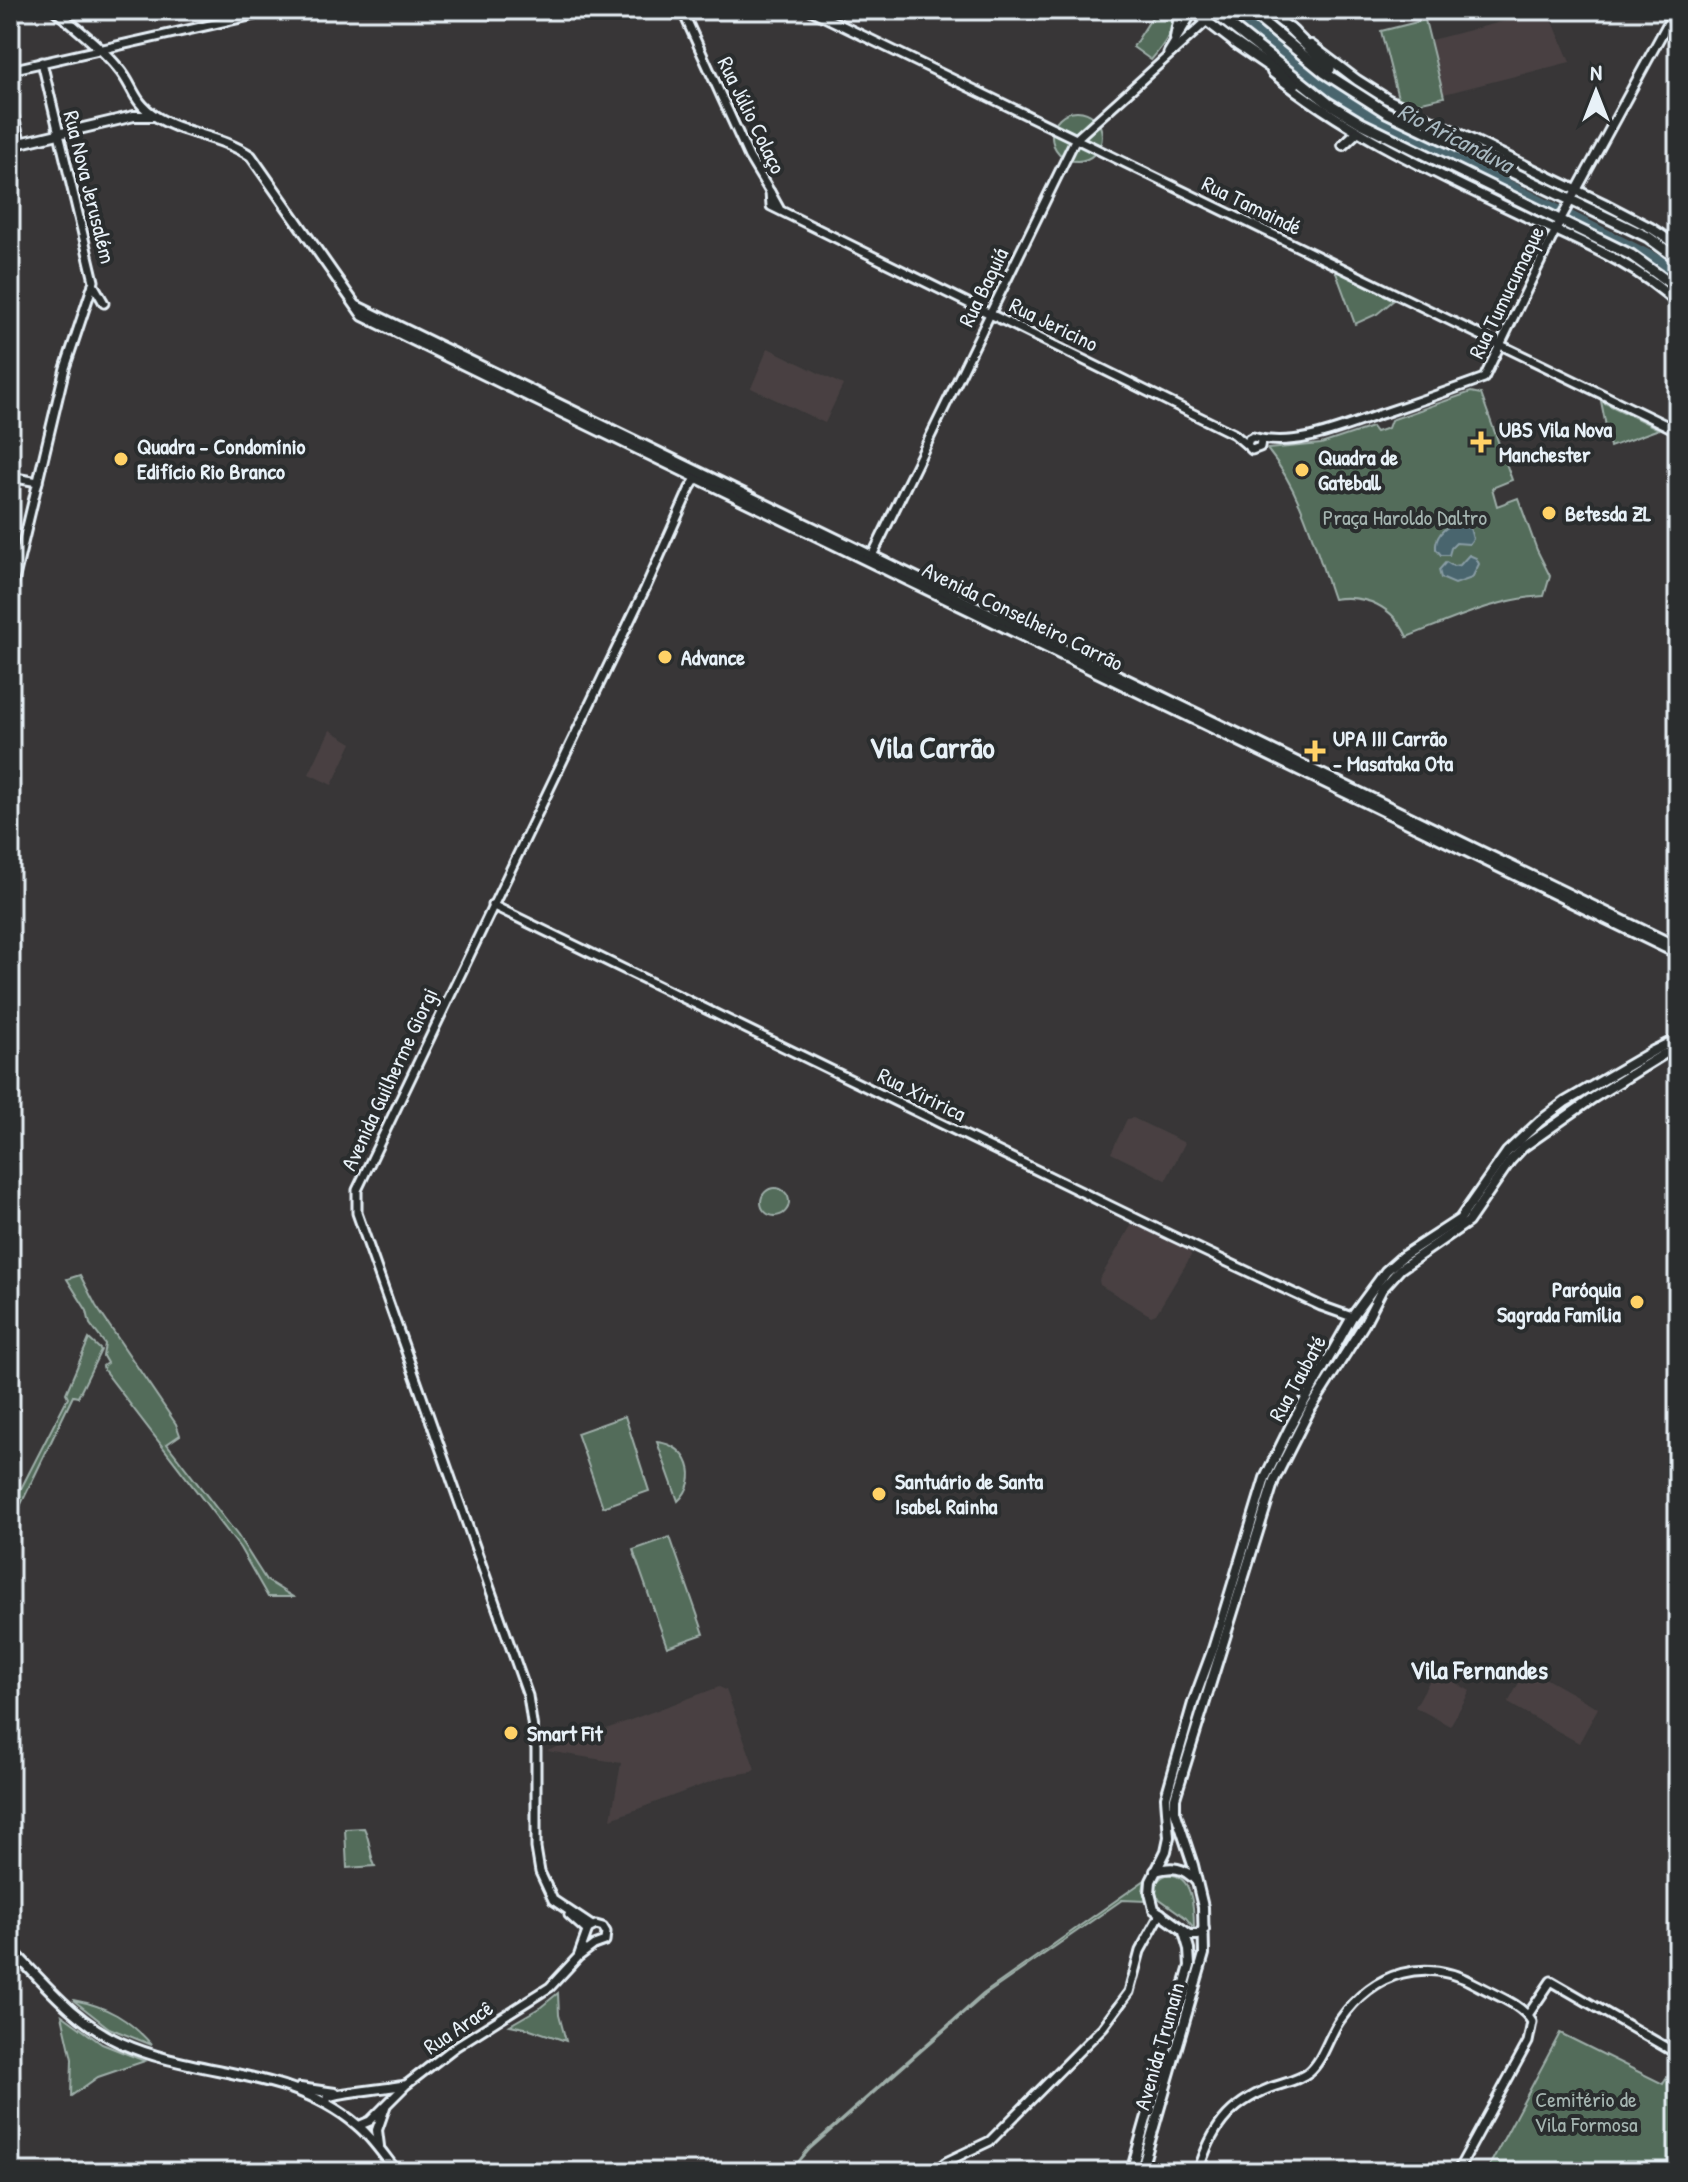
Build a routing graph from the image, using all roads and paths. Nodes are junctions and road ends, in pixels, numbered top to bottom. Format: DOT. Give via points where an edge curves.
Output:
graph roads {
  1 [pos="55,10"];
  2 [pos="276,10"];
  3 [pos="682,10"];
  4 [pos="810,10"];
  5 [pos="1177,10"];
  6 [pos="1193,10"];
  7 [pos="1211,10"];
  8 [pos="1248,10"];
  9 [pos="1266,10"];
  10 [pos="1675,10"];
  11 [pos="1207,21"];
  12 [pos="1290,29"];
  13 [pos="1175,38"];
  14 [pos="1235,43"];
  15 [pos="102,48"];
  16 [pos="1166,56"];
  17 [pos="42,62"];
  18 [pos="10,70"];
  19 [pos="136,101"];
  20 [pos="10,103"];
  21 [pos="1328,103"];
  22 [pos="1386,112"];
  23 [pos="134,116"];
  24 [pos="155,116"];
  25 [pos="1357,132"];
  26 [pos="58,134"];
  27 [pos="1075,140"];
  28 [pos="1343,145"];
  29 [pos="770,192"];
  30 [pos="1572,198"];
  31 [pos="771,206"];
  32 [pos="780,210"];
  33 [pos="1560,222"];
  34 [pos="1678,246"];
  35 [pos="1678,259"];
  36 [pos="93,284"];
  37 [pos="1678,289"];
  38 [pos="104,303"];
  39 [pos="1678,304"];
  40 [pos="991,313"];
  41 [pos="1500,344"];
  42 [pos="1678,431"];
  43 [pos="1249,441"];
  44 [pos="1261,441"];
  45 [pos="699,476"];
  46 [pos="10,477"];
  47 [pos="38,482"];
  48 [pos="870,559"];
  49 [pos="10,598"];
  50 [pos="492,905"];
  51 [pos="1678,947"];
  52 [pos="1678,954"];
  53 [pos="1678,1042"];
  54 [pos="1678,1050"];
  55 [pos="1557,1108"];
  56 [pos="1568,1114"];
  57 [pos="1520,1145"];
  58 [pos="1350,1320"];
  59 [pos="1364,1324"];
  60 [pos="1333,1362"];
  61 [pos="1182,1830"];
  62 [pos="1168,1841"];
  63 [pos="1154,1871"];
  64 [pos="1197,1881"];
  65 [pos="566,1910"];
  66 [pos="1161,1913"];
  67 [pos="558,1918"];
  68 [pos="575,1921"];
  69 [pos="1204,1929"];
  70 [pos="1184,1931"];
  71 [pos="589,1932"];
  72 [pos="594,1945"];
  73 [pos="10,1948"];
  74 [pos="578,1957"];
  75 [pos="1528,2015"];
  76 [pos="1676,2048"];
  77 [pos="406,2085"];
  78 [pos="292,2087"];
  79 [pos="335,2093"];
  80 [pos="327,2104"];
  81 [pos="385,2107"];
  82 [pos="358,2126"];
  83 [pos="380,2150"];
  84 [pos="397,2172"];
  85 [pos="934,2172"];
  86 [pos="1131,2172"];
  87 [pos="1141,2172"];
  88 [pos="1198,2172"];
  89 [pos="1457,2172"];
  1 -- 15 [label="main road, Avenida Conselheiro Carrão"];
  2 -- 15 [label="street"];
  3 -- 29 [label="street, Rua Júlio Colaço"];
  4 -- 27 [label="street, Rua Tamaindé"];
  5 -- 13 [label="main road"];
  6 -- 11 [label="main road"];
  6 -- 13 [label="street, Rua Baquiá"];
  7 -- 21 [label="highway"];
  8 -- 22 [label="highway" via="1325,73"];
  9 -- 12 [label="main road"];
  10 -- 30 [label="street, Rua Tumucumaque"];
  11 -- 14 [label="main road"];
  11 -- 16 [label="street, Rua Baquiá"];
  12 -- 22 [label="highway" via="1323,64"];
  12 -- 30 [label="main road" via="1387,99"];
  13 -- 16 [label="street, Rua Baquiá"];
  14 -- 21 [label="highway"];
  14 -- 25 [label="main road" via="1321,111"];
  15 -- 17 [label="street"];
  15 -- 19 [label="main road, Avenida Conselheiro Carrão"];
  16 -- 27 [label="street, Rua Baquiá"];
  17 -- 18 [label="street"];
  17 -- 26 [label="street, Rua Nova Jerusalém"];
  19 -- 23 [label="main road"];
  19 -- 24 [label="main road, Avenida Conselheiro Carrão"];
  20 -- 26 [label="main road" via="20,143"];
  21 -- 33 [label="highway"];
  22 -- 30 [label="highway"];
  23 -- 24 [label="main road"];
  23 -- 26 [label="main road"];
  24 -- 45 [label="main road, Avenida Conselheiro Carrão" via="251,156 363,316"];
  25 -- 28 [label="main road"];
  25 -- 33 [label="main road"];
  26 -- 36 [label="street, Rua Nova Jerusalém"];
  27 -- 40 [label="street, Rua Baquiá"];
  27 -- 41 [label="street, Rua Tamaindé"];
  29 -- 31 [label="street, Rua Júlio Colaço"];
  29 -- 32 [label="street, Rua Júlio Colaço"];
  30 -- 33 [label="street, Rua Tumucumaque"];
  30 -- 34 [label="main road" via="1651,228"];
  30 -- 35 [label="highway" via="1648,237"];
  31 -- 32 [label="street, Rua Jericino"];
  32 -- 40 [label="street, Rua Jericino"];
  33 -- 37 [label="highway" via="1631,255"];
  33 -- 39 [label="main road" via="1638,271"];
  33 -- 41 [label="street, Rua Tumucumaque"];
  36 -- 38 [label="street"];
  36 -- 47 [label="street, Rua Nova Jerusalém" via="65,368"];
  40 -- 43 [label="street, Rua Jericino"];
  40 -- 48 [label="street, Rua Baquiá"];
  41 -- 42 [label="street, Rua Tamaindé"];
  41 -- 44 [label="street, Rua Tumucumaque" via="1484,378 1329,433"];
  43 -- 44 [label="street"];
  43 -- 44 [label="street" via="1250,449 1257,450"];
  45 -- 48 [label="main road, Avenida Conselheiro Carrão"];
  45 -- 50 [label="street, Avenida Guilherme Giorgi"];
  46 -- 47 [label="street"];
  47 -- 49 [label="street, Rua Nova Jerusalém"];
  48 -- 51 [label="main road, Avenida Conselheiro Carrão"];
  48 -- 52 [label="main road, Avenida Conselheiro Carrão"];
  50 -- 58 [label="street, Rua Xiririca"];
  50 -- 65 [label="street, Avenida Guilherme Giorgi" via="357,1190 357,1213 528,1696 536,1749 537,1861 548,1892"];
  53 -- 55 [label="main road, Rua Taubaté" via="1653,1051"];
  54 -- 56 [label="main road, Rua Taubaté"];
  55 -- 56 [label="main road"];
  55 -- 57 [label="main road, Rua Taubaté"];
  56 -- 57 [label="main road, Rua Taubaté"];
  57 -- 58 [label="main road, Rua Taubaté" via="1460,1219 1393,1263"];
  57 -- 59 [label="main road, Rua Taubaté" via="1468,1222 1391,1278"];
  58 -- 59 [label="main road" via="1359,1318"];
  58 -- 60 [label="main road, Rua Taubaté"];
  59 -- 60 [label="main road, Rua Taubaté"];
  60 -- 61 [label="main road, Rua Taubaté" via="1274,1480 1176,1788 1175,1811"];
  60 -- 62 [label="main road, Rua Taubaté" via="1290,1427 1262,1488 1166,1797"];
  61 -- 62 [label="main road"];
  61 -- 64 [label="main road, Rua Taubaté"];
  62 -- 63 [label="main road, Rua Taubaté"];
  63 -- 64 [label="main road" via="1183,1870"];
  63 -- 66 [label="main road" via="1151,1899"];
  64 -- 69 [label="main road, Avenida Trumain"];
  65 -- 68 [label="street, Avenida Guilherme Giorgi"];
  65 -- 71 [label="street, Avenida Guilherme Giorgi"];
  66 -- 70 [label="main road"];
  66 -- 85 [label="street" via="1140,1951 1129,1992 1093,2039 990,2141"];
  67 -- 68 [label="street"];
  68 -- 71 [label="street, Avenida Guilherme Giorgi"];
  69 -- 70 [label="main road" via="1194,1936"];
  69 -- 87 [label="main road, Avenida Trumain" via="1202,1963"];
  70 -- 86 [label="main road, Avenida Trumain" via="1190,1966"];
  71 -- 72 [label="street"];
  71 -- 72 [label="street" via="600,1926 606,1932 603,1943"];
  71 -- 74 [label="street, Rua Aracê"];
  72 -- 74 [label="street, Rua Aracê"];
  73 -- 78 [label="main road" via="82,2021 124,2045"];
  74 -- 77 [label="street, Rua Aracê" via="540,1995 455,2047"];
  75 -- 76 [label="street" via="1551,1981"];
  75 -- 88 [label="street" via="1452,1973 1399,1973 1374,1987 1341,2018 1312,2070 1251,2097 1228,2114 1209,2139"];
  75 -- 89 [label="street" via="1528,2042"];
  77 -- 79 [label="street"];
  77 -- 81 [label="street, Rua Aracê"];
  78 -- 79 [label="main road"];
  78 -- 80 [label="main road"];
  79 -- 80 [label="street"];
  80 -- 82 [label="main road"];
  81 -- 82 [label="street, Rua Aracê"];
  81 -- 83 [label="main road" via="377,2130"];
  82 -- 83 [label="main road"];
  83 -- 84 [label="main road"];
}
